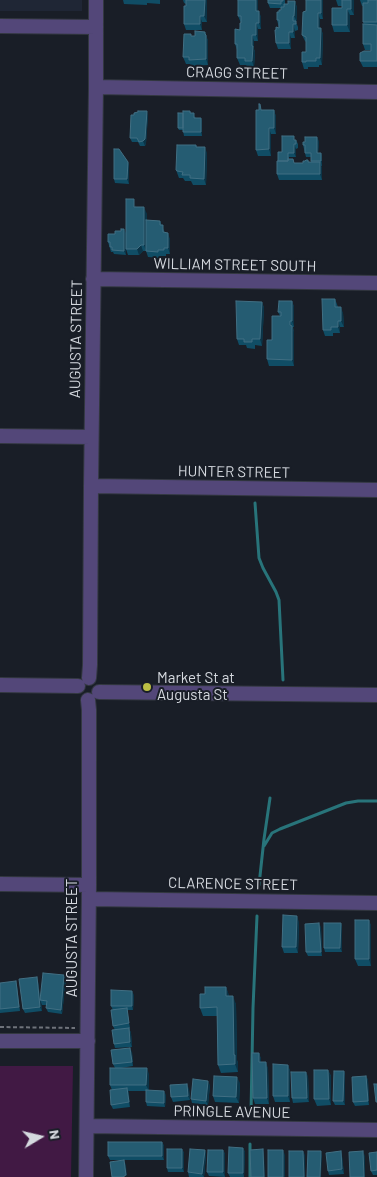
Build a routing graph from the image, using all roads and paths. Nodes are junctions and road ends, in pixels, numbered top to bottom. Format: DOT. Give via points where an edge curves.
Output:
graph roads {
  1 [pos="96,0"];
  2 [pos="0,26"];
  3 [pos="96,28"];
  4 [pos="96,87"];
  5 [pos="377,92"];
  6 [pos="93,279"];
  7 [pos="377,283"];
  8 [pos="0,436"];
  9 [pos="91,437"];
  10 [pos="91,486"];
  11 [pos="377,490"];
  12 [pos="83,682"];
  13 [pos="0,685"];
  14 [pos="94,696"];
  15 [pos="377,696"];
  16 [pos="0,884"];
  17 [pos="89,892"];
  18 [pos="377,902"];
  19 [pos="0,1027"];
  20 [pos="75,1028"];
  21 [pos="0,1041"];
  22 [pos="88,1041"];
  23 [pos="87,1126"];
  24 [pos="377,1130"];
  25 [pos="86,1177"];
  1 -- 3 [label="street, AUGUSTA STREET"];
  2 -- 3 [label="street"];
  3 -- 4 [label="street, AUGUSTA STREET"];
  4 -- 5 [label="street, CRAGG STREET"];
  4 -- 6 [label="street, AUGUSTA STREET"];
  6 -- 7 [label="street, WILLIAM STREET SOUTH"];
  6 -- 9 [label="street, AUGUSTA STREET"];
  8 -- 9 [label="street"];
  9 -- 10 [label="street, AUGUSTA STREET"];
  10 -- 11 [label="street, HUNTER STREET"];
  10 -- 12 [label="street, AUGUSTA STREET" via="90,665"];
  12 -- 13 [label="street"];
  12 -- 14 [label="street" via="94,679 98,683"];
  12 -- 14 [label="street" via="78,694 84,699"];
  14 -- 15 [label="street"];
  14 -- 17 [label="street, AUGUSTA STREET" via="89,710"];
  16 -- 17 [label="street, CLARENCE STREET"];
  17 -- 18 [label="street, CLARENCE STREET"];
  17 -- 22 [label="street, AUGUSTA STREET"];
  19 -- 20 [label="path"];
  21 -- 22 [label="street"];
  22 -- 23 [label="street, AUGUSTA STREET"];
  23 -- 24 [label="street, PRINGLE AVENUE"];
  23 -- 25 [label="street, AUGUSTA STREET"];
}
